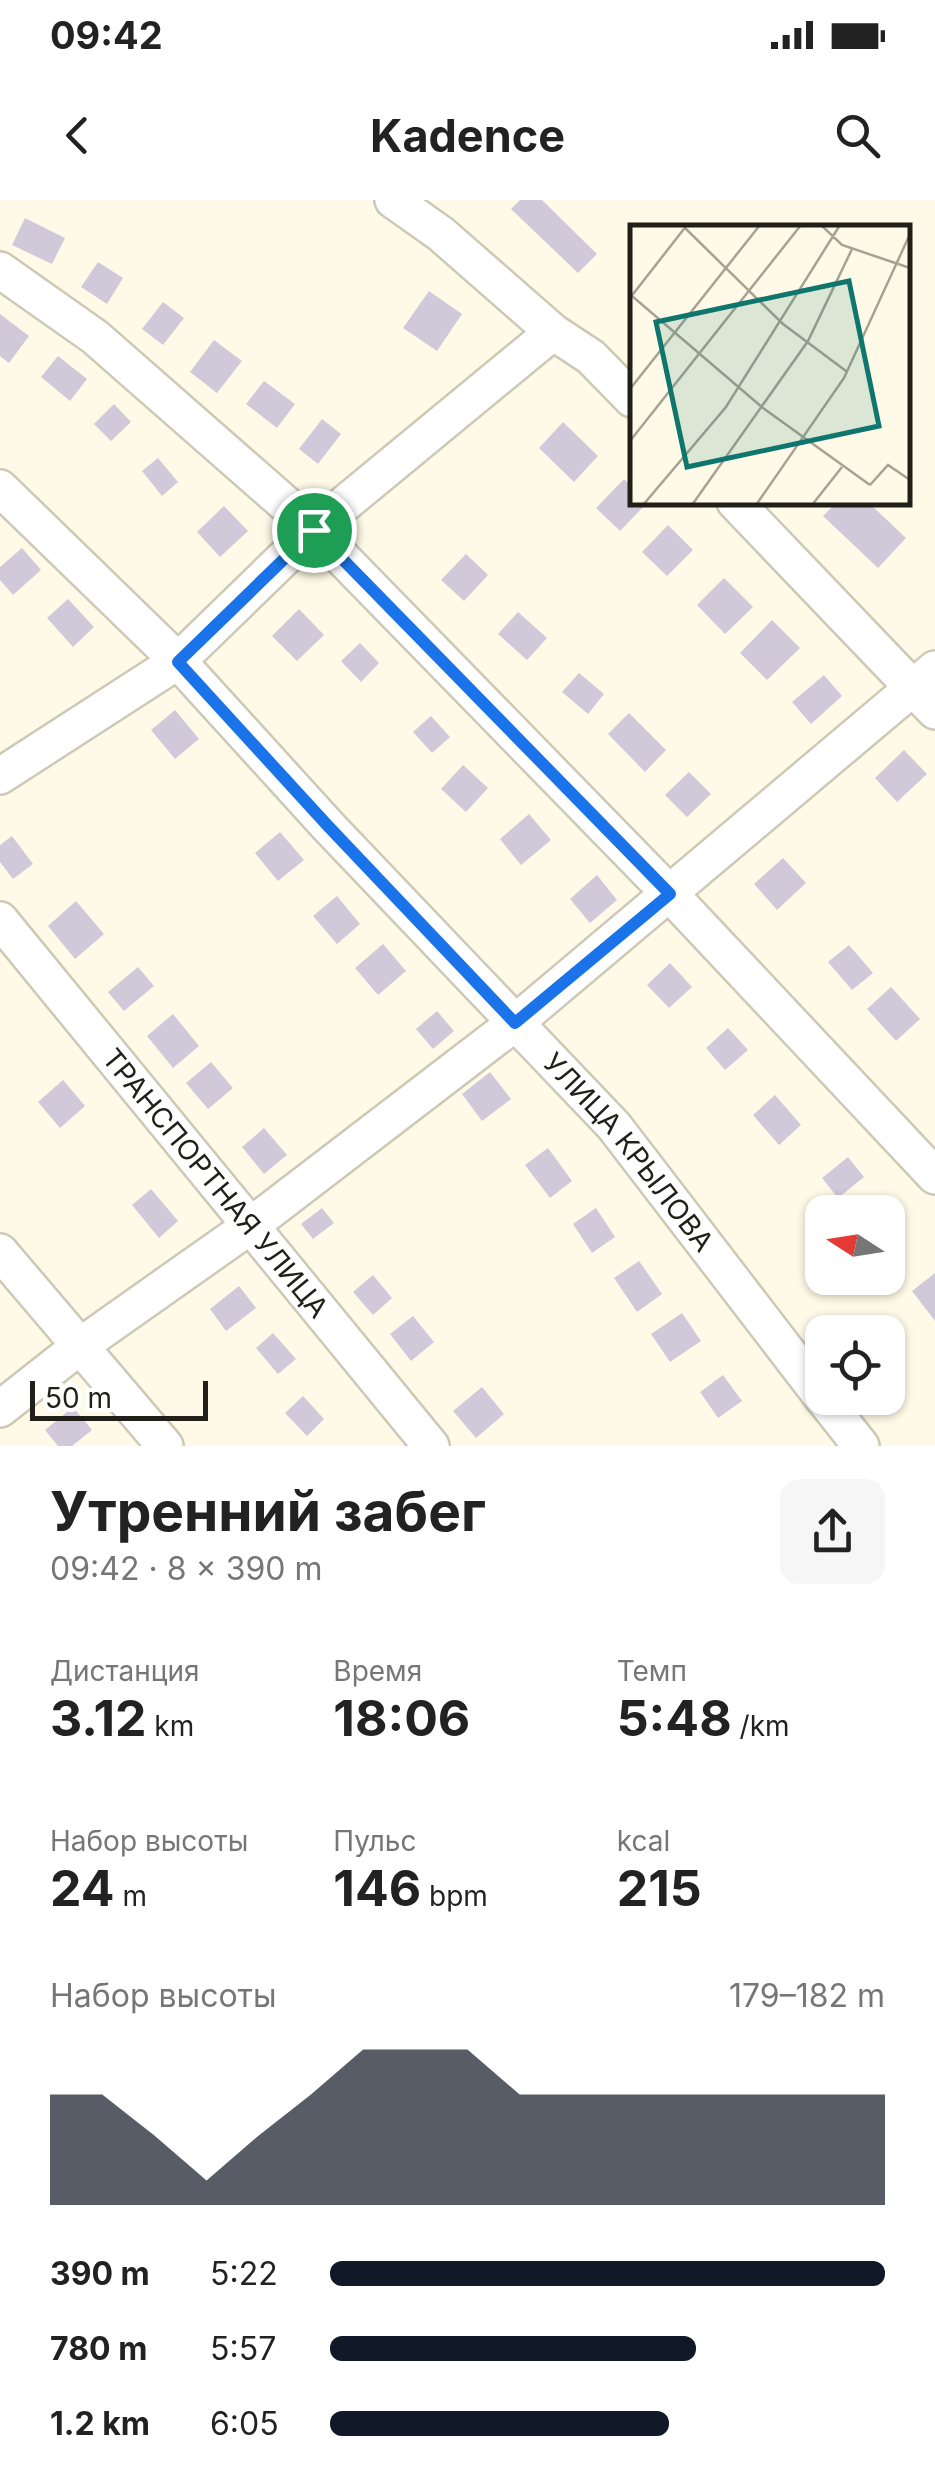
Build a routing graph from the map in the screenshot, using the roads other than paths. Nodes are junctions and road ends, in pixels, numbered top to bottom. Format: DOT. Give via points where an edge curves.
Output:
graph roads {
  1 [pos="394,200"];
  2 [pos="0,270"];
  3 [pos="552,332"];
  4 [pos="630,397"];
  5 [pos="0,488"];
  6 [pos="738,505"];
  7 [pos="314,530"];
  8 [pos="178,662"];
  9 [pos="928,690"];
  10 [pos="0,776"];
  11 [pos="670,894"];
  12 [pos="0,920"];
  13 [pos="515,1023"];
  14 [pos="935,1176"];
  15 [pos="250,1226"];
  16 [pos="0,1252"];
  17 [pos="80,1346"];
  18 [pos="805,1374"];
  19 [pos="0,1409"];
  20 [pos="837,1415"];
  21 [pos="166,1446"];
  22 [pos="431,1446"];
  23 [pos="860,1446"];
  1 -- 3 [label="street"];
  2 -- 7 [label="street" via="95,337"];
  3 -- 4 [label="street" via="591,357"];
  3 -- 7 [label="street"];
  5 -- 8 [label="street, УЛИЦА КРЫЛОВА"];
  6 -- 9 [label="street"];
  7 -- 8 [label="street"];
  7 -- 11 [label="street"];
  8 -- 10 [label="street"];
  8 -- 13 [label="street, УЛИЦА КРЫЛОВА"];
  9 -- 11 [label="street"];
  11 -- 13 [label="street"];
  11 -- 14 [label="street"];
  12 -- 15 [label="street, ТРАНСПОРТНАЯ УЛИЦА"];
  13 -- 15 [label="street"];
  13 -- 18 [label="street, УЛИЦА КРЫЛОВА" via="614,1126"];
  15 -- 17 [label="street"];
  15 -- 22 [label="street, ТРАНСПОРТНАЯ УЛИЦА"];
  16 -- 17 [label="street"];
  17 -- 19 [label="street"];
  17 -- 21 [label="street"];
  20 -- 23 [label="street, УЛИЦА КРЫЛОВА"];
}
